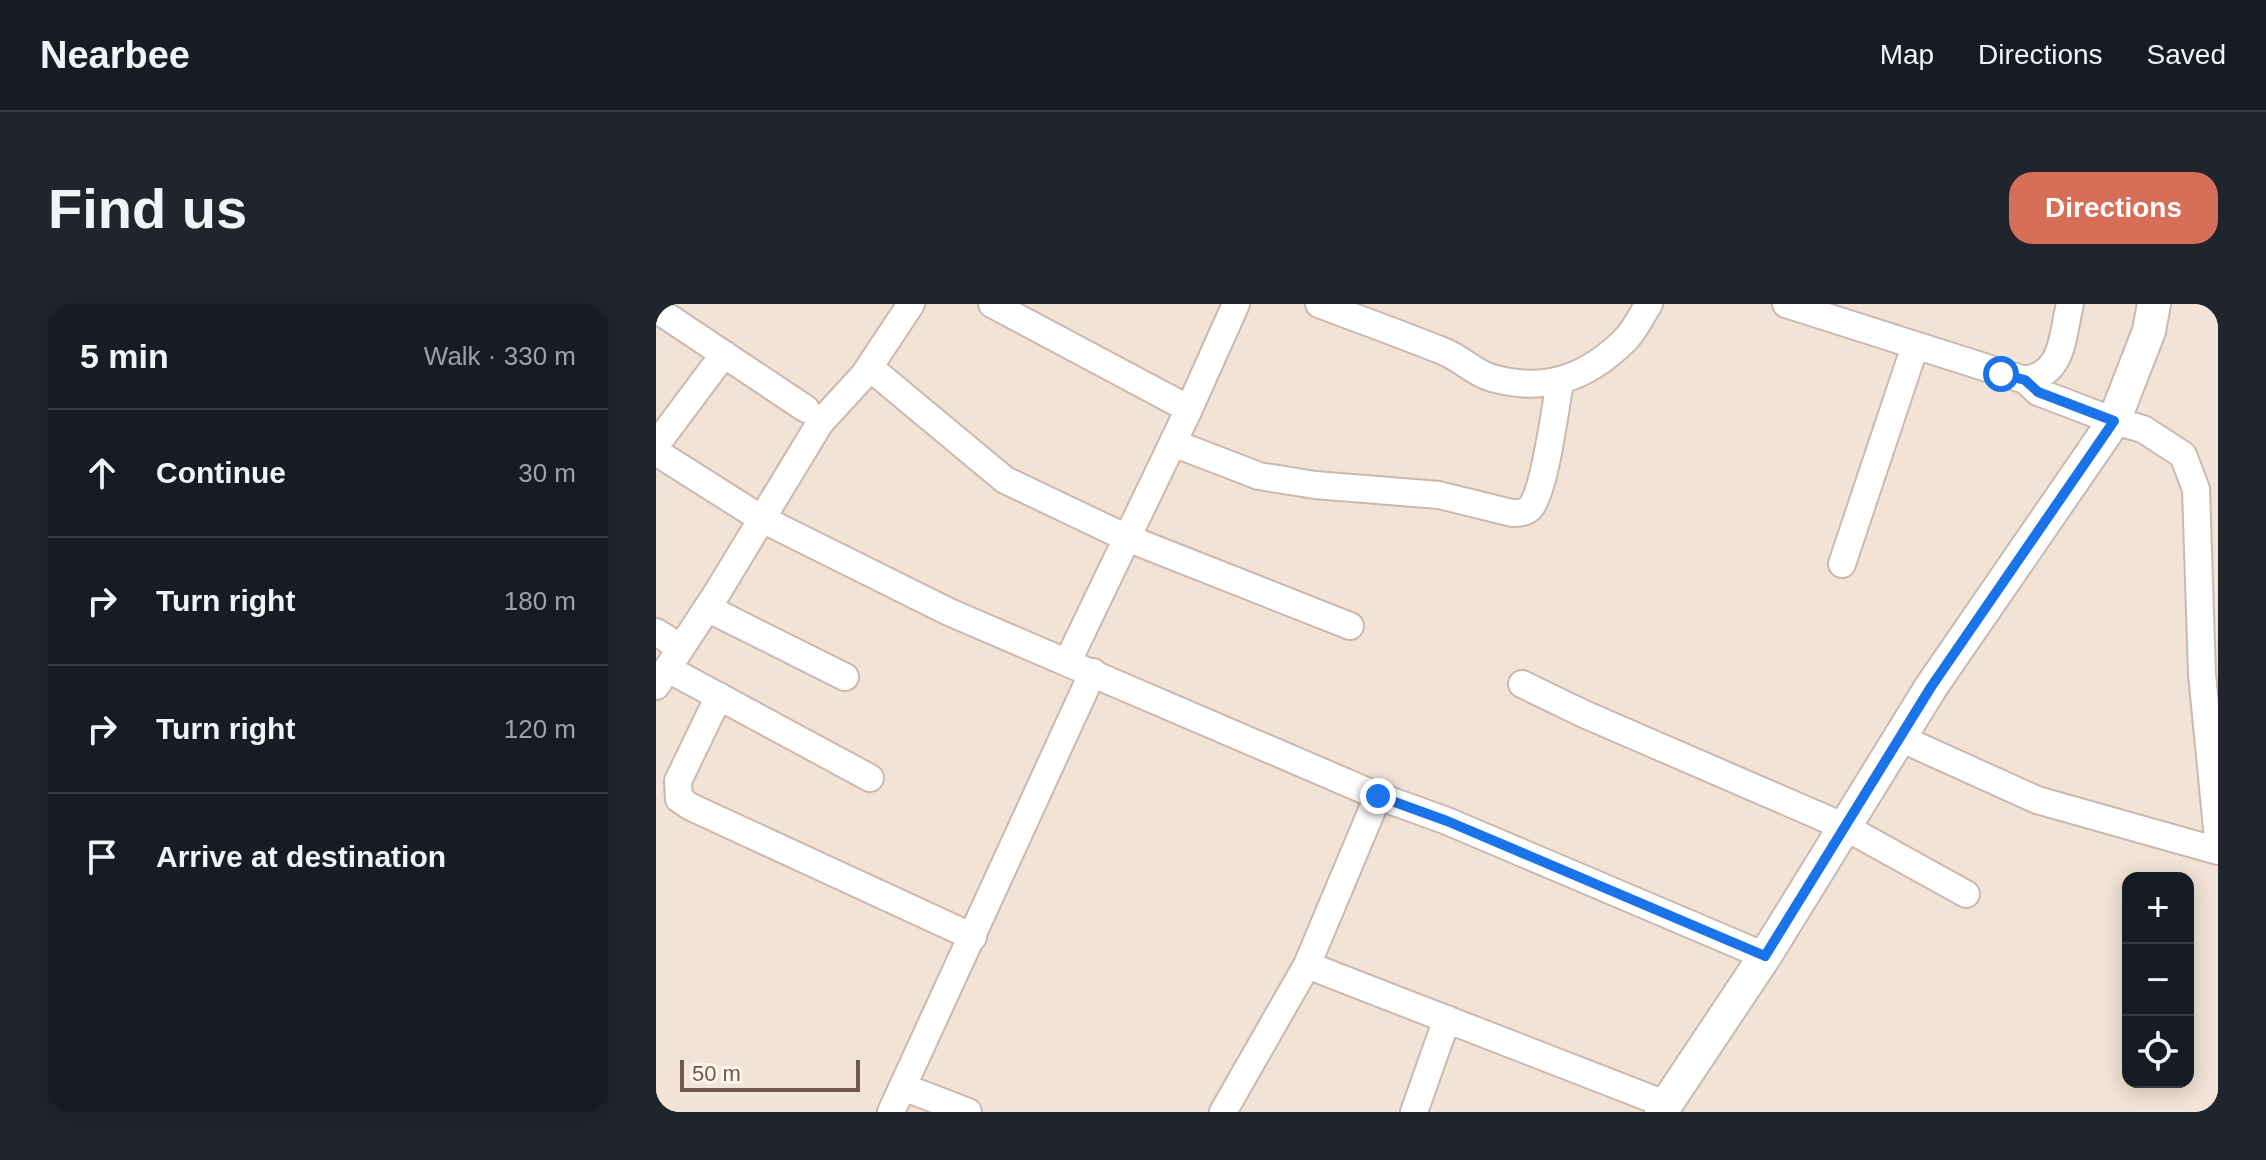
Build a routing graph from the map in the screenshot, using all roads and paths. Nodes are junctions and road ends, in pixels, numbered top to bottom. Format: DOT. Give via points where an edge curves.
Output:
graph roads {
  1 [pos="911,304"];
  2 [pos="992,304"];
  3 [pos="1236,304"];
  4 [pos="1319,304"];
  5 [pos="1649,304"];
  6 [pos="1786,304"];
  7 [pos="2070,304"];
  8 [pos="2154,304"];
  9 [pos="656,309"];
  10 [pos="1915,346"];
  11 [pos="724,354"];
  12 [pos="880,376"];
  13 [pos="2025,380"];
  14 [pos="1560,382"];
  15 [pos="806,409"];
  16 [pos="1189,409"];
  17 [pos="2114,421"];
  18 [pos="1173,443"];
  19 [pos="656,445"];
  20 [pos="656,452"];
  21 [pos="2207,518"];
  22 [pos="762,519"];
  23 [pos="1127,538"];
  24 [pos="1842,564"];
  25 [pos="707,608"];
  26 [pos="1350,626"];
  27 [pos="656,632"];
  28 [pos="1068,661"];
  29 [pos="668,668"];
  30 [pos="1093,672"];
  31 [pos="845,677"];
  32 [pos="1522,684"];
  33 [pos="719,696"];
  34 [pos="1900,738"];
  35 [pos="870,778"];
  36 [pos="1378,796"];
  37 [pos="1845,827"];
  38 [pos="2218,838"];
  39 [pos="2218,851"];
  40 [pos="1966,894"];
  41 [pos="973,937"];
  42 [pos="1765,956"];
  43 [pos="1307,965"];
  44 [pos="1447,1019"];
  45 [pos="903,1087"];
  46 [pos="1663,1108"];
  47 [pos="891,1112"];
  48 [pos="968,1112"];
  49 [pos="1223,1112"];
  50 [pos="1414,1112"];
  1 -- 22 [label="street" via="864,375 820,423"];
  2 -- 16 [label="street"];
  3 -- 16 [label="street"];
  4 -- 14 [label="street" via="1448,353 1493,378 1533,385"];
  5 -- 14 [label="street" via="1627,338 1595,366"];
  6 -- 10 [label="street"];
  7 -- 13 [label="street" via="2054,366 2047,374"];
  8 -- 17 [label="street" via="2149,331"];
  9 -- 11 [label="street"];
  10 -- 13 [label="street"];
  10 -- 24 [label="street"];
  11 -- 15 [label="street"];
  11 -- 19 [label="street"];
  12 -- 23 [label="street" via="1005,480"];
  13 -- 17 [label="street" via="2038,392"];
  14 -- 18 [label="street" via="1540,488 1522,513 1439,495 1259,476"];
  16 -- 18 [label="street"];
  17 -- 21 [label="street" via="2143,429 2183,455"];
  17 -- 34 [label="street"];
  18 -- 23 [label="street"];
  20 -- 22 [label="street"];
  21 -- 38 [label="street" via="2202,674"];
  22 -- 25 [label="street"];
  22 -- 28 [label="street" via="949,612"];
  23 -- 26 [label="street"];
  23 -- 28 [label="street"];
  25 -- 29 [label="street"];
  25 -- 31 [label="street"];
  27 -- 29 [label="street"];
  28 -- 30 [label="street"];
  29 -- 33 [label="street"];
  30 -- 36 [label="street"];
  30 -- 41 [label="street"];
  32 -- 37 [label="street"];
  33 -- 35 [label="street"];
  33 -- 41 [label="street" via="678,781 679,799"];
  34 -- 37 [label="street"];
  34 -- 39 [label="street" via="2037,800"];
  36 -- 42 [label="street"];
  36 -- 43 [label="street"];
  37 -- 40 [label="street"];
  37 -- 42 [label="street"];
  41 -- 45 [label="street"];
  42 -- 46 [label="street"];
  43 -- 44 [label="street"];
  43 -- 49 [label="street"];
  44 -- 46 [label="street"];
  44 -- 50 [label="street"];
  45 -- 47 [label="street"];
  45 -- 48 [label="street"];
}
